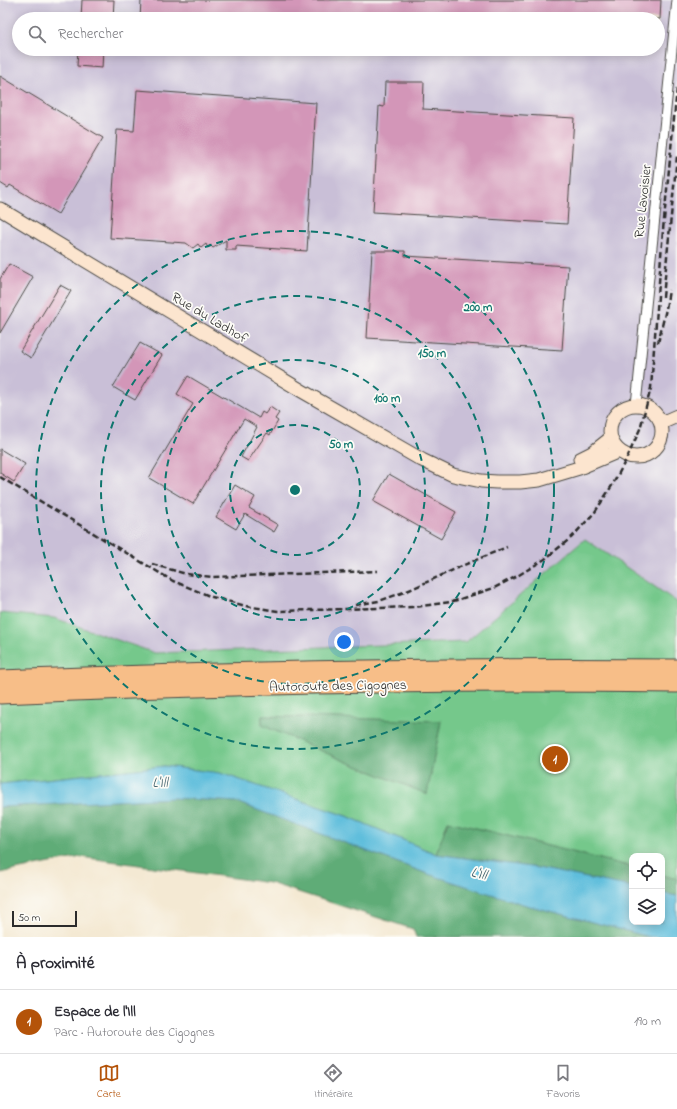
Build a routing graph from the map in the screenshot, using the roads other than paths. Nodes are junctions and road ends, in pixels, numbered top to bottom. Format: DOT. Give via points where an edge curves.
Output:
graph roads {
  1 [pos="677,0"];
  2 [pos="0,209"];
  3 [pos="636,405"];
  4 [pos="677,416"];
  5 [pos="661,423"];
  6 [pos="611,438"];
  7 [pos="404,450"];
  8 [pos="619,451"];
  9 [pos="677,668"];
  10 [pos="0,679"];
  11 [pos="677,684"];
  12 [pos="0,694"];
  1 -- 3 [label="street, Rue Lavoisier"];
  2 -- 7 [label="main road, Rue du Ladhof"];
  3 -- 5 [label="main road" via="646,407"];
  3 -- 6 [label="main road" via="623,408 614,418 610,428"];
  4 -- 5 [label="main road"];
  5 -- 8 [label="main road" via="662,435 657,446 647,454 637,457"];
  6 -- 7 [label="main road, Rue du Ladhof" via="580,459 559,467 524,473 495,474 454,468"];
  6 -- 8 [label="main road"];
  7 -- 8 [label="main road, Rue du Ladhof" via="453,475 481,480 520,482 560,474"];
  9 -- 10 [label="highway, Autoroute des Cigognes" via="458,667"];
  11 -- 12 [label="highway, Autoroute des Cigognes" via="335,685"];
}
